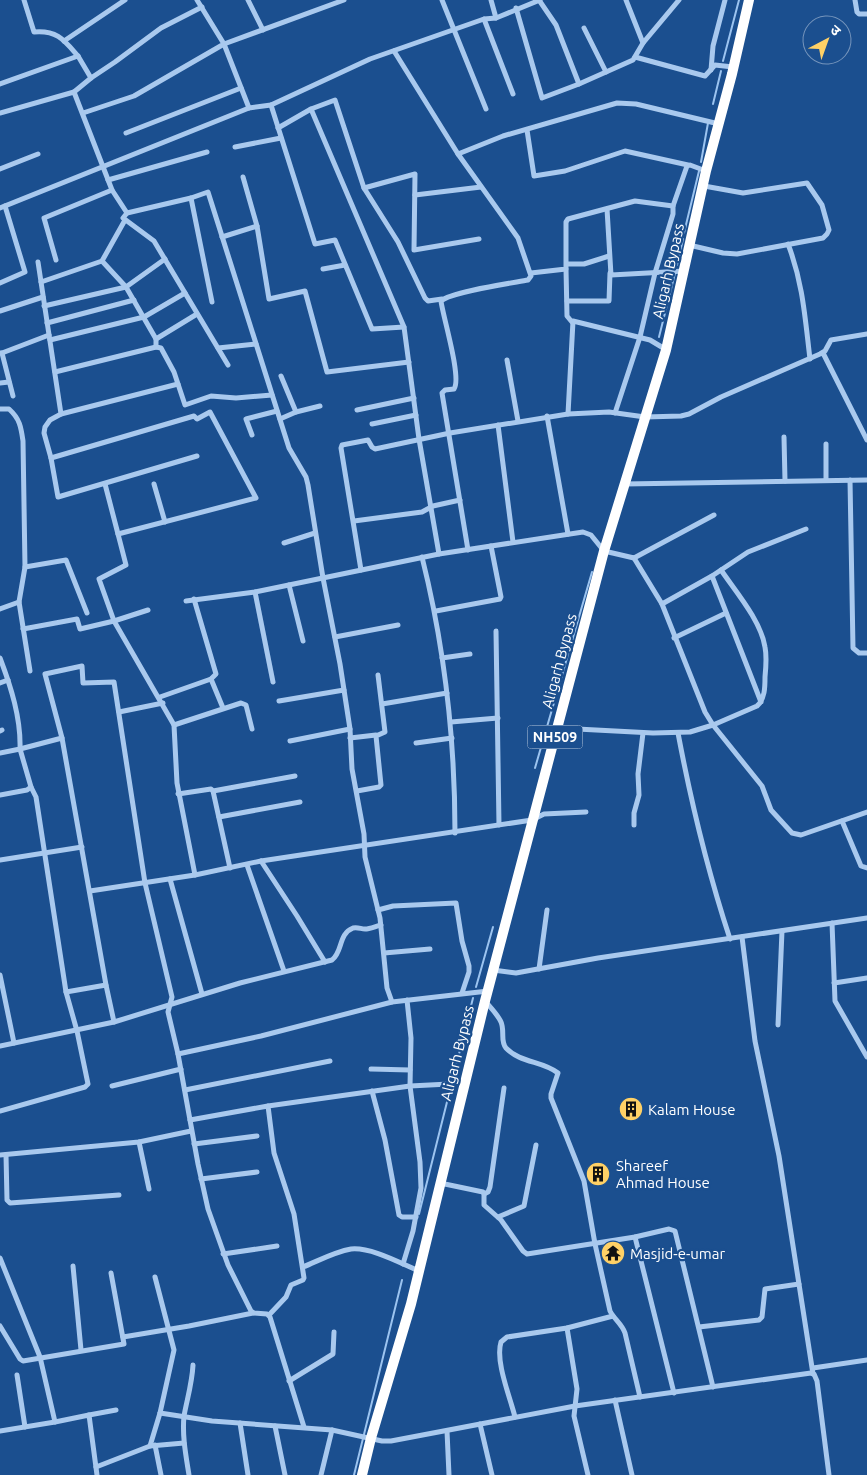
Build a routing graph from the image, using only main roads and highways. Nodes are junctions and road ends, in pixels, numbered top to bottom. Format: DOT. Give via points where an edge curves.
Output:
graph roads {
  1 [pos="749,0"];
  2 [pos="362,1475"];
  1 -- 2 [label="highway, Aligarh Bypass / NH509" via="666,350 604,551 486,996 411,1304 369,1437"];
}
